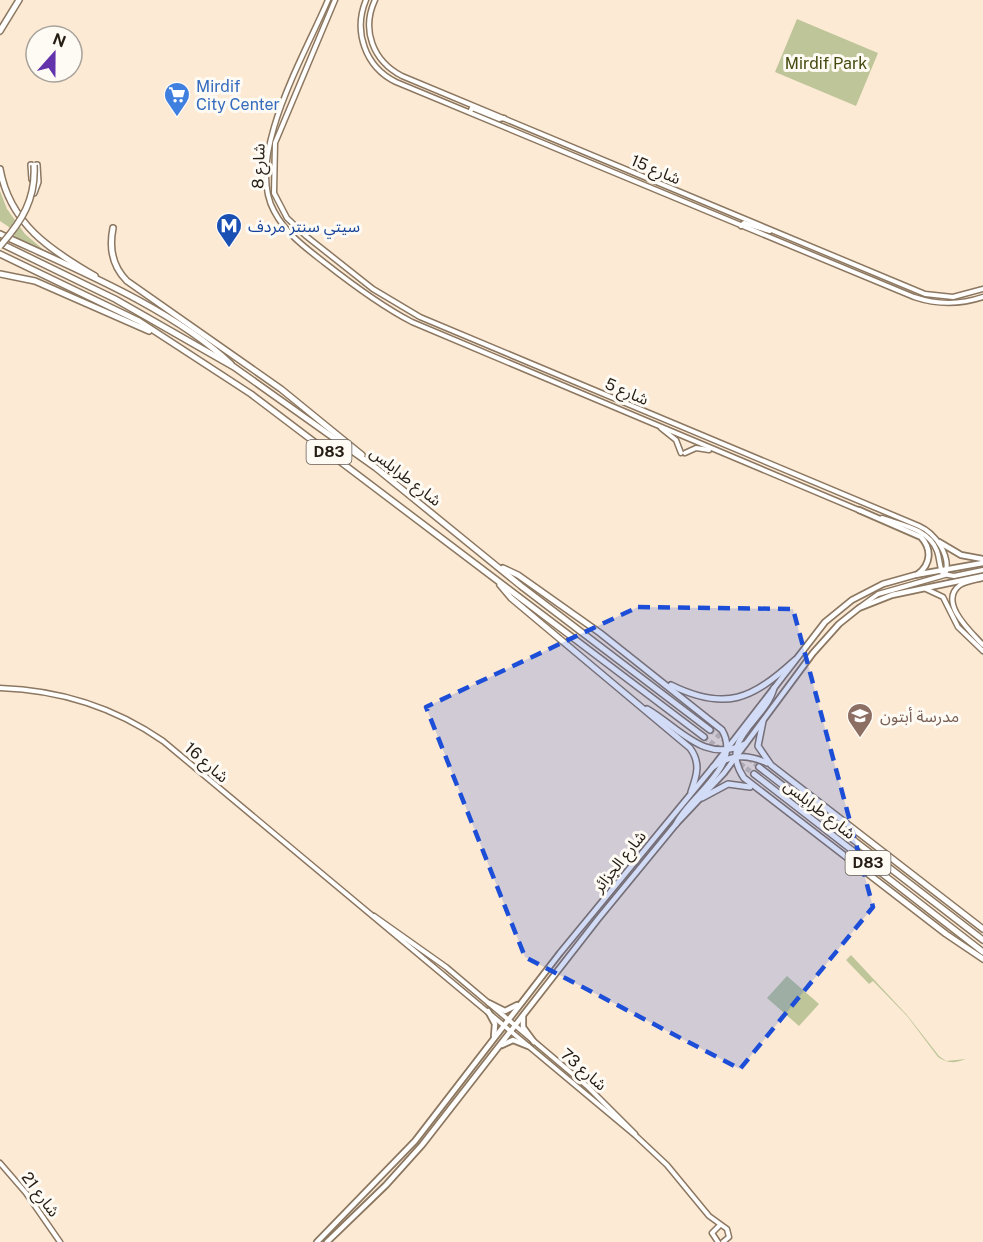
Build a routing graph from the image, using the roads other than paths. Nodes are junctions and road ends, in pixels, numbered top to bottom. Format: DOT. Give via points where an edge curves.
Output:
graph roads {
  1 [pos="19,0"];
  2 [pos="328,0"];
  3 [pos="335,0"];
  4 [pos="366,0"];
  5 [pos="374,2"];
  6 [pos="0,31"];
  7 [pos="470,112"];
  8 [pos="505,118"];
  9 [pos="34,165"];
  10 [pos="0,169"];
  11 [pos="294,225"];
  12 [pos="741,226"];
  13 [pos="113,228"];
  14 [pos="771,230"];
  15 [pos="288,231"];
  16 [pos="0,234"];
  17 [pos="0,244"];
  18 [pos="0,254"];
  19 [pos="0,274"];
  20 [pos="867,277"];
  21 [pos="888,279"];
  22 [pos="351,283"];
  23 [pos="373,289"];
  24 [pos="983,290"];
  25 [pos="119,291"];
  26 [pos="983,297"];
  27 [pos="154,332"];
  28 [pos="234,367"];
  29 [pos="660,427"];
  30 [pos="720,452"];
  31 [pos="376,468"];
  32 [pos="859,510"];
  33 [pos="939,542"];
  34 [pos="983,561"];
  35 [pos="496,565"];
  36 [pos="983,570"];
  37 [pos="944,572"];
  38 [pos="915,575"];
  39 [pos="983,577"];
  40 [pos="498,581"];
  41 [pos="914,590"];
  42 [pos="859,608"];
  43 [pos="980,644"];
  44 [pos="983,651"];
  45 [pos="795,660"];
  46 [pos="658,679"];
  47 [pos="0,688"];
  48 [pos="774,688"];
  49 [pos="643,707"];
  50 [pos="763,721"];
  51 [pos="710,730"];
  52 [pos="704,737"];
  53 [pos="745,744"];
  54 [pos="736,749"];
  55 [pos="727,750"];
  56 [pos="736,757"];
  57 [pos="725,759"];
  58 [pos="771,765"];
  59 [pos="713,767"];
  60 [pos="759,767"];
  61 [pos="754,774"];
  62 [pos="756,790"];
  63 [pos="691,792"];
  64 [pos="702,798"];
  65 [pos="676,824"];
  66 [pos="369,913"];
  67 [pos="983,929"];
  68 [pos="983,940"];
  69 [pos="983,952"];
  70 [pos="983,959"];
  71 [pos="522,1002"];
  72 [pos="489,1004"];
  73 [pos="488,1011"];
  74 [pos="524,1012"];
  75 [pos="506,1023"];
  76 [pos="512,1029"];
  77 [pos="494,1039"];
  78 [pos="534,1042"];
  79 [pos="528,1046"];
  80 [pos="497,1048"];
  81 [pos="635,1134"];
  82 [pos="0,1163"];
  83 [pos="709,1216"];
  84 [pos="721,1225"];
  85 [pos="712,1231"];
  86 [pos="729,1239"];
  87 [pos="60,1242"];
  88 [pos="316,1242"];
  89 [pos="327,1242"];
  90 [pos="718,1242"];
  91 [pos="723,1242"];
  1 -- 6 [label="highway"];
  2 -- 15 [label="street, شارع 8" via="268,145 268,195"];
  3 -- 11 [label="street, شارع 8" via="274,147 274,193"];
  4 -- 7 [label="street, شارع 15" via="360,20 364,46 375,66 387,77"];
  5 -- 8 [label="street, شارع 15" via="369,36 374,51 389,68"];
  7 -- 8 [label="street" via="472,108"];
  7 -- 12 [label="street, شارع 15"];
  8 -- 14 [label="street, شارع 15"];
  9 -- 17 [label="highway, bridge" via="34,193 21,220"];
  10 -- 25 [label="highway" via="10,201 38,239"];
  11 -- 23 [label="street, شارع 5"];
  12 -- 14 [label="street" via="744,223"];
  12 -- 20 [label="street, شارع 15"];
  13 -- 31 [label="highway" via="113,260 126,281 281,389"];
  14 -- 21 [label="street, شارع 15"];
  15 -- 22 [label="street, شارع 5"];
  16 -- 25 [label="highway"];
  17 -- 28 [label="highway, شارع طرابلس / D83" via="115,299"];
  18 -- 27 [label="highway, شارع طرابلس / D83" via="107,304"];
  19 -- 27 [label="highway" via="35,281"];
  20 -- 21 [label="street" via="885,283"];
  20 -- 26 [label="street, شارع 15" via="937,303 961,303"];
  21 -- 24 [label="street, شارع 15" via="940,297 960,297"];
  22 -- 23 [label="street" via="356,280"];
  22 -- 29 [label="street, شارع 5" via="412,322"];
  23 -- 33 [label="street, شارع 5" via="430,322 919,526"];
  25 -- 28 [label="highway" via="186,330"];
  27 -- 40 [label="highway, شارع طرابلس / D83" via="284,418"];
  28 -- 31 [label="highway, شارع طرابلس / D83"];
  29 -- 30 [label="street, شارع 5"];
  29 -- 30 [label="street" via="676,440 683,453 700,448"];
  30 -- 32 [label="street, شارع 5"];
  31 -- 35 [label="highway, شارع طرابلس / D83"];
  32 -- 37 [label="street, شارع 5" via="926,535"];
  32 -- 38 [label="main road" via="917,534 924,541 928,560"];
  33 -- 34 [label="main road" via="961,555"];
  33 -- 37 [label="street"];
  34 -- 37 [label="main road, شارع الجزائر"];
  35 -- 46 [label="highway" via="518,575 584,621"];
  35 -- 51 [label="highway, شارع طرابلس / D83"];
  36 -- 37 [label="street"];
  37 -- 38 [label="main road, شارع الجزائر"];
  37 -- 42 [label="street" via="878,594"];
  38 -- 45 [label="main road, شارع الجزائر" via="883,584 852,600 825,622"];
  39 -- 41 [label="main road, شارع الجزائر"];
  39 -- 43 [label="street" via="961,585 953,597 959,617"];
  40 -- 49 [label="highway" via="511,598"];
  40 -- 52 [label="highway, شارع طرابلس / D83"];
  41 -- 42 [label="main road, شارع الجزائر"];
  41 -- 43 [label="street" via="931,590 943,597 958,627"];
  42 -- 50 [label="main road, شارع الجزائر" via="819,646"];
  43 -- 44 [label="street"];
  45 -- 46 [label="highway" via="766,685 736,699 703,698"];
  45 -- 48 [label="main road, شارع الجزائر"];
  46 -- 55 [label="highway" via="720,728"];
  47 -- 66 [label="street, شارع 16" via="38,690 78,699 137,724 179,753"];
  48 -- 54 [label="highway"];
  48 -- 55 [label="main road, شارع الجزائر"];
  49 -- 55 [label="highway" via="697,745"];
  49 -- 63 [label="highway" via="695,756 697,773"];
  50 -- 53 [label="main road, شارع الجزائر"];
  50 -- 58 [label="highway" via="758,746"];
  53 -- 54 [label="highway"];
  53 -- 56 [label="main road, شارع الجزائر"];
  54 -- 55 [label="highway"];
  54 -- 56 [label="highway"];
  55 -- 57 [label="highway"];
  55 -- 59 [label="main road, شارع الجزائر"];
  56 -- 57 [label="highway"];
  56 -- 58 [label="highway" via="752,757"];
  56 -- 62 [label="highway" via="742,775"];
  56 -- 64 [label="main road, شارع الجزائر"];
  57 -- 59 [label="highway"];
  57 -- 65 [label="highway"];
  58 -- 67 [label="highway"];
  59 -- 63 [label="main road, شارع الجزائر"];
  60 -- 68 [label="highway, شارع طرابلس / D83"];
  61 -- 69 [label="highway, شارع طرابلس / D83"];
  62 -- 64 [label="highway" via="739,783 728,784"];
  62 -- 70 [label="highway"];
  63 -- 71 [label="main road, شارع الجزائر"];
  64 -- 65 [label="main road, شارع الجزائر"];
  65 -- 74 [label="main road, شارع الجزائر"];
  66 -- 72 [label="street, شارع 16" via="435,958"];
  66 -- 73 [label="street, شارع 16"];
  71 -- 72 [label="main road" via="505,1011"];
  71 -- 75 [label="main road, شارع الجزائر"];
  72 -- 75 [label="street, شارع 16"];
  73 -- 75 [label="street, شارع 16"];
  73 -- 77 [label="main road" via="495,1024"];
  74 -- 76 [label="main road, شارع الجزائر"];
  74 -- 78 [label="main road" via="523,1027"];
  75 -- 76 [label="street, شارع 16"];
  75 -- 77 [label="main road, شارع الجزائر"];
  76 -- 78 [label="street, شارع 73"];
  76 -- 79 [label="street, شارع 73"];
  76 -- 80 [label="main road, شارع الجزائر"];
  77 -- 88 [label="main road, شارع الجزائر" via="405,1153"];
  78 -- 81 [label="street, شارع 73" via="588,1087"];
  79 -- 80 [label="main road" via="513,1040"];
  79 -- 81 [label="street, شارع 73"];
  80 -- 89 [label="main road, شارع الجزائر" via="411,1158"];
  81 -- 83 [label="street, شارع 73"];
  82 -- 87 [label="street, شارع 21"];
  83 -- 84 [label="street, شارع 73"];
  83 -- 85 [label="street, شارع 73"];
  84 -- 85 [label="street"];
  84 -- 86 [label="street, شارع 73" via="727,1229"];
  85 -- 90 [label="street, شارع 73"];
  86 -- 91 [label="street"];
}
